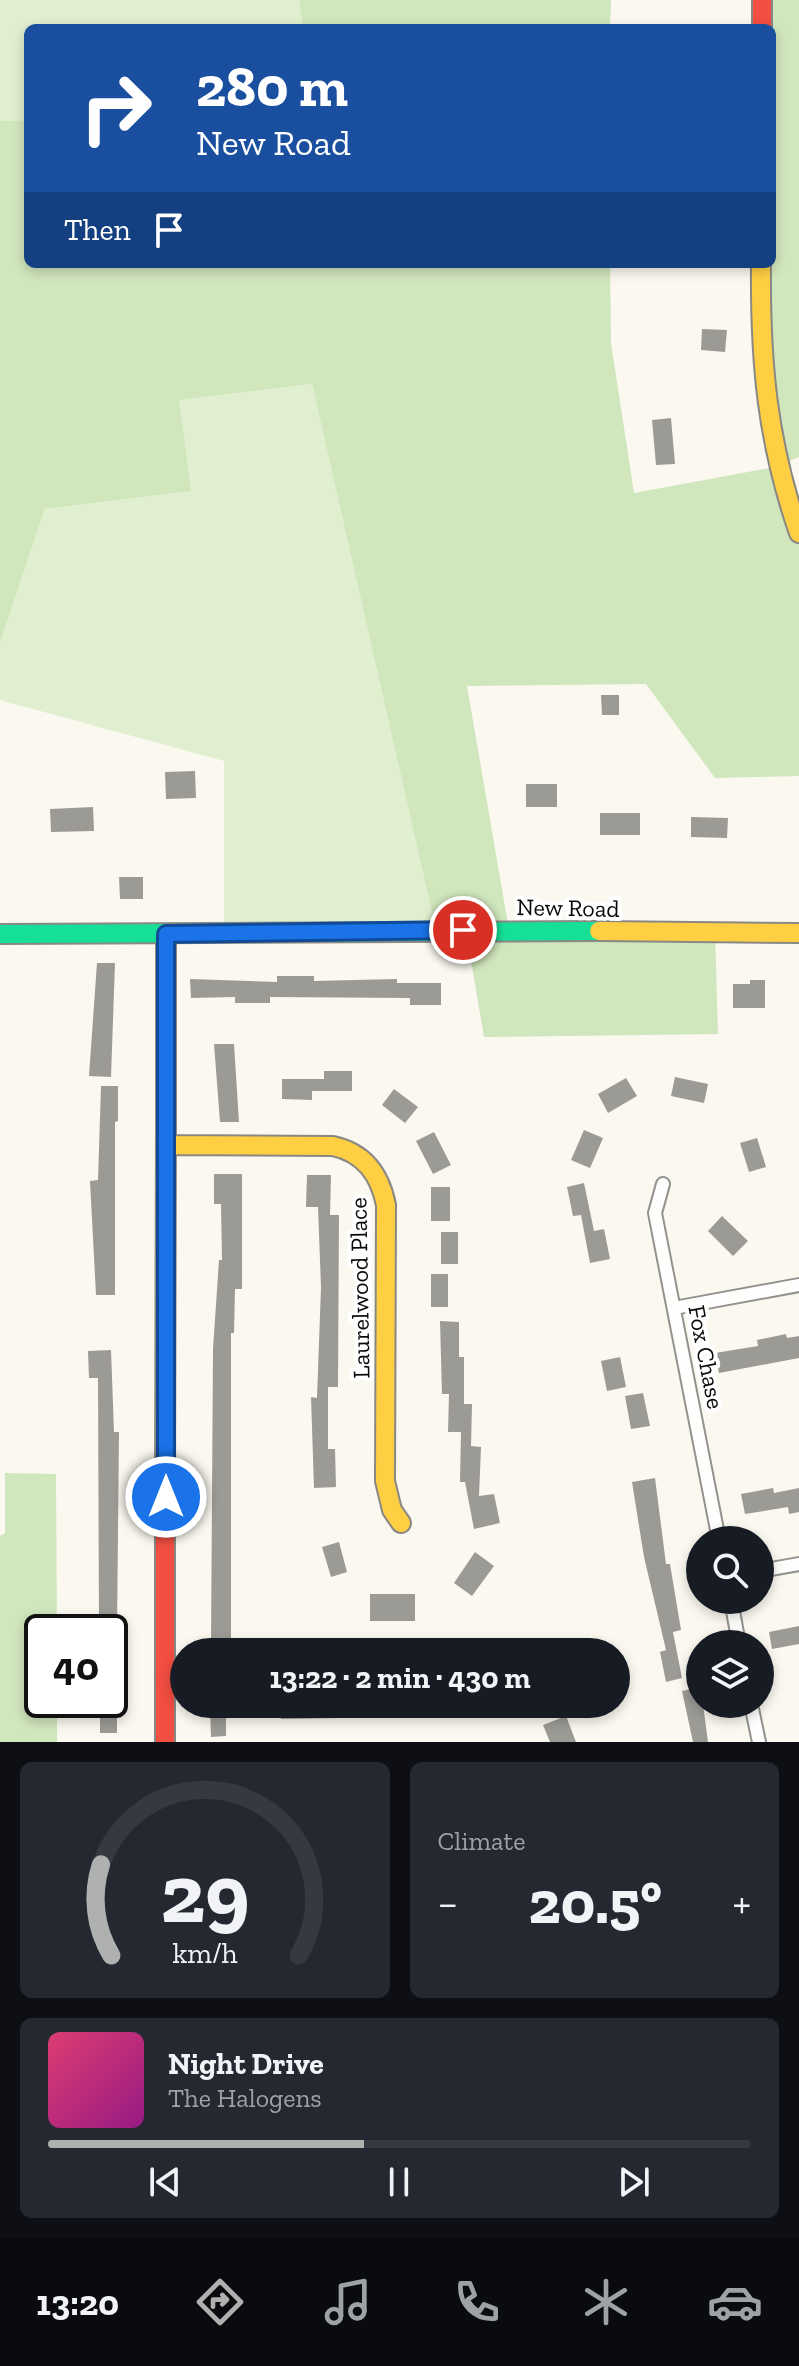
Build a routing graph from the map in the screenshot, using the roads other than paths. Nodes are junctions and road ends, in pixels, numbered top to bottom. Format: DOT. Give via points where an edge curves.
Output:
graph roads {
  1 [pos="762,0"];
  2 [pos="762,24"];
  3 [pos="761,268"];
  4 [pos="799,533"];
  5 [pos="799,933"];
  6 [pos="0,934"];
  7 [pos="166,934"];
  8 [pos="167,1145"];
  9 [pos="663,1184"];
  10 [pos="799,1285"];
  11 [pos="674,1308"];
  12 [pos="401,1523"];
  13 [pos="716,1526"];
  14 [pos="799,1564"];
  15 [pos="774,1568"];
  16 [pos="754,1718"];
  17 [pos="165,1742"];
  18 [pos="759,1742"];
  1 -- 2 [label="street"];
  3 -- 4 [label="street" via="763,400 775,467"];
  5 -- 7 [label="street, New Road"];
  6 -- 7 [label="street, New Road"];
  7 -- 8 [label="street"];
  8 -- 12 [label="street, Laurelwood Place" via="333,1146 361,1157 373,1169 386,1205 385,1481"];
  8 -- 17 [label="street"];
  9 -- 11 [label="street, Fox Chase" via="655,1213"];
  10 -- 11 [label="street"];
  11 -- 13 [label="street, Fox Chase"];
  14 -- 15 [label="street"];
  16 -- 18 [label="street"];
}
